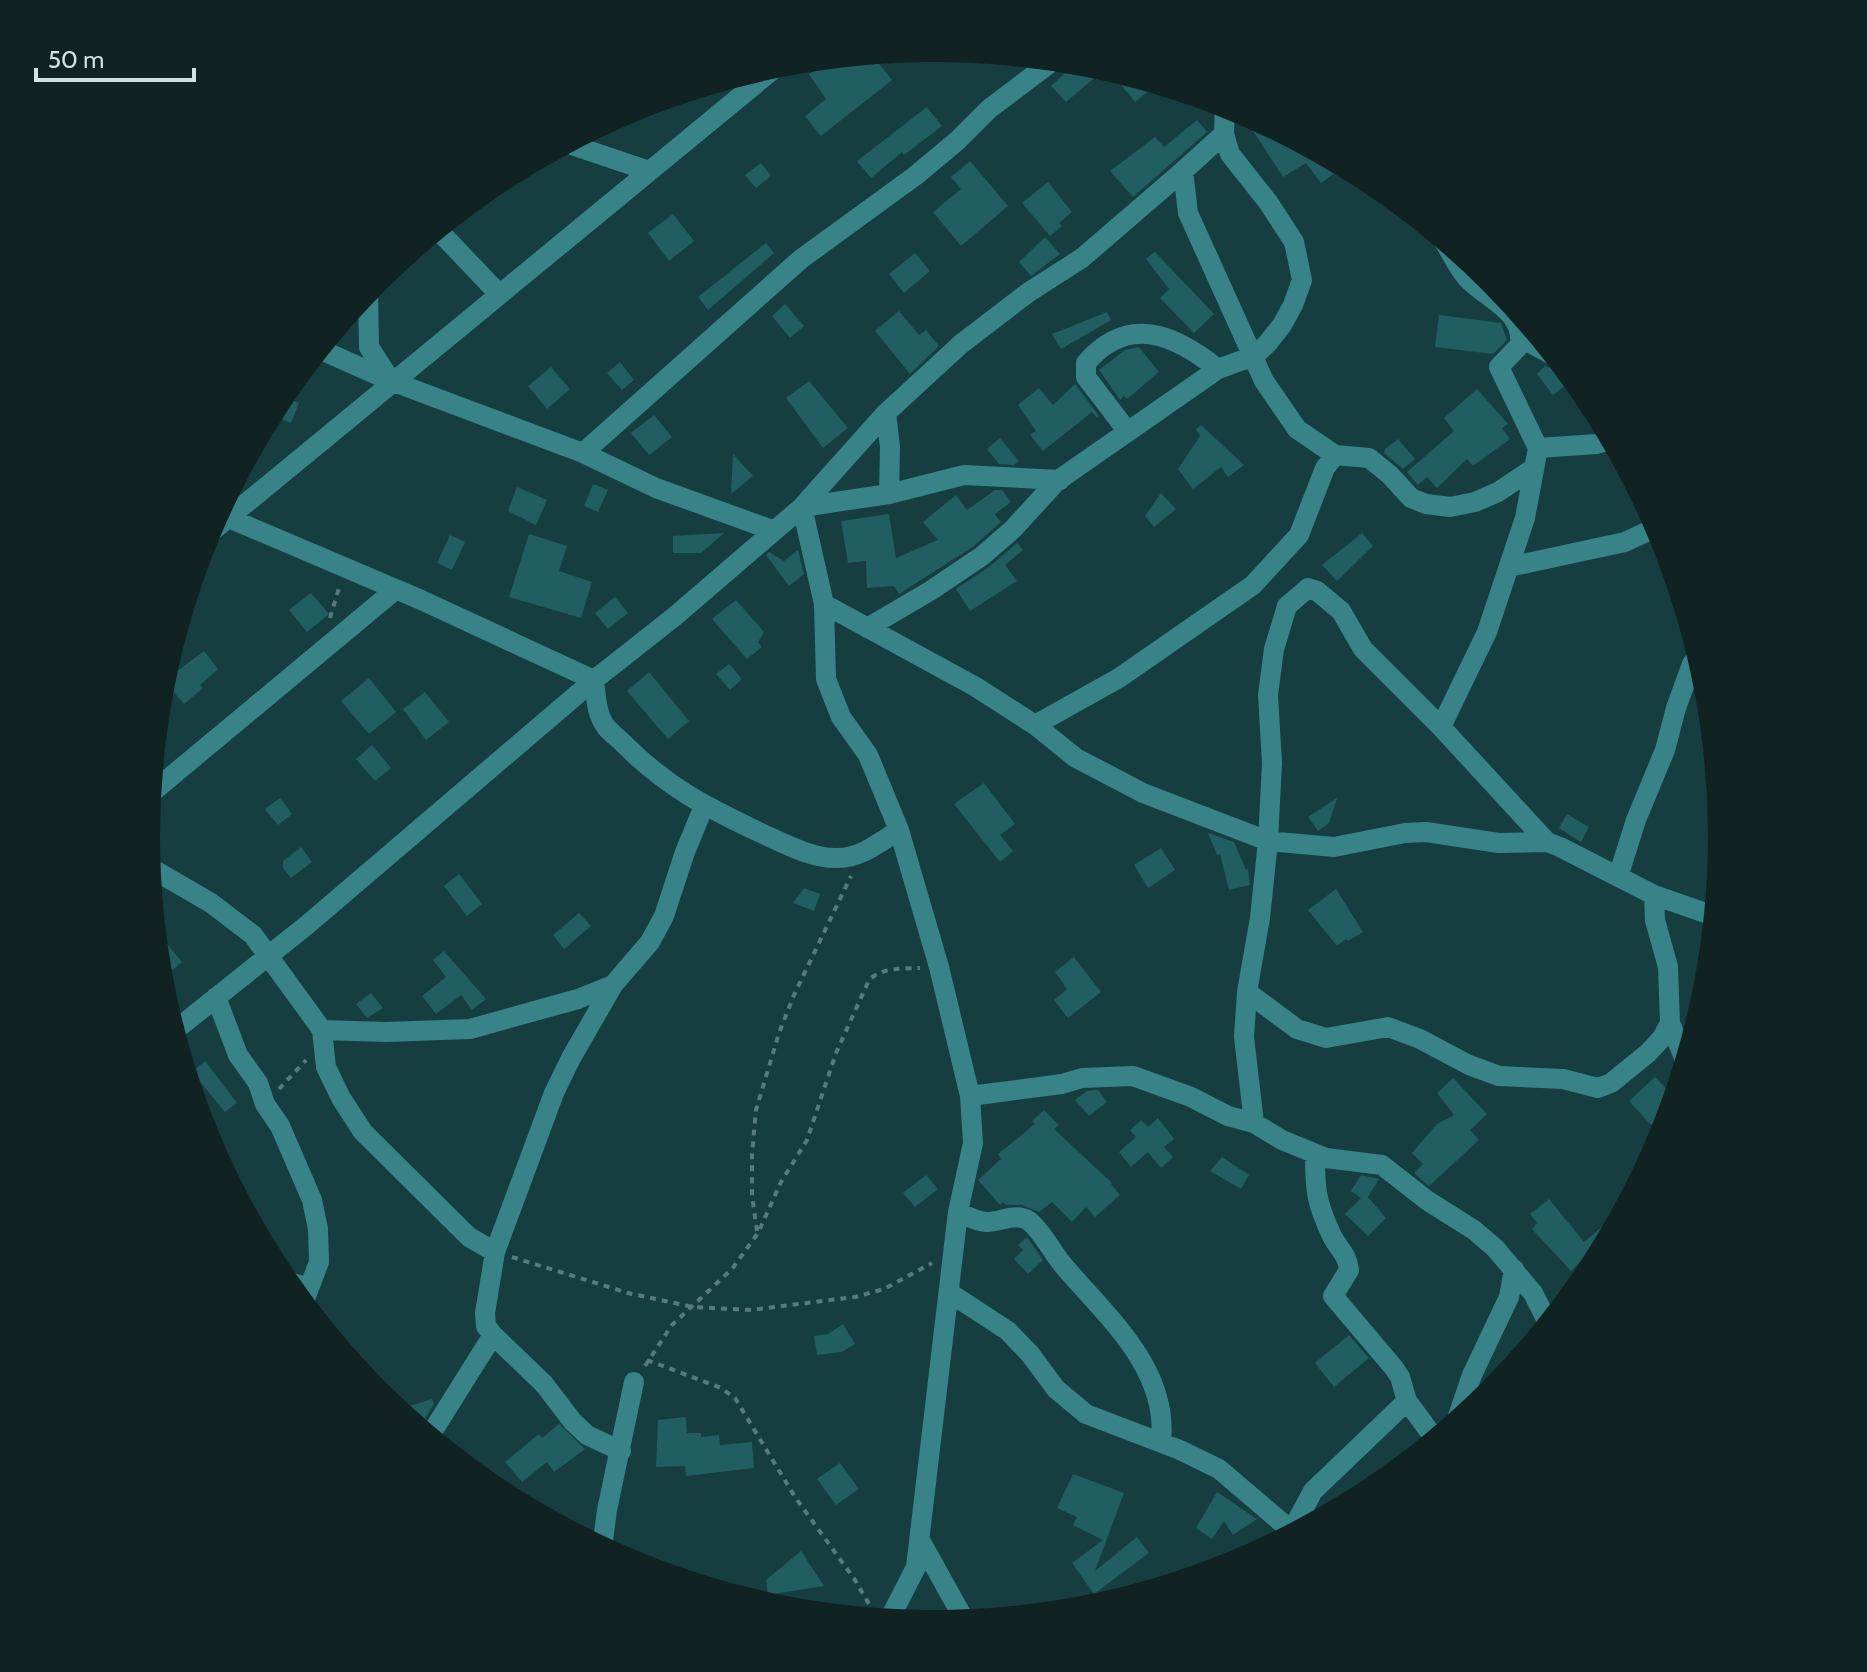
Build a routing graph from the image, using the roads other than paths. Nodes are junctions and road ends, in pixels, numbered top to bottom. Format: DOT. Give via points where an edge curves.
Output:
graph roads {
  1 [pos="1041,70"];
  2 [pos="757,83"];
  3 [pos="1225,119"];
  4 [pos="1224,134"];
  5 [pos="580,148"];
  6 [pos="649,171"];
  7 [pos="1183,171"];
  8 [pos="444,237"];
  9 [pos="1460,269"];
  10 [pos="1482,290"];
  11 [pos="499,294"];
  12 [pos="368,308"];
  13 [pos="1516,327"];
  14 [pos="1521,338"];
  15 [pos="1529,342"];
  16 [pos="329,353"];
  17 [pos="1254,356"];
  18 [pos="1218,369"];
  19 [pos="391,381"];
  20 [pos="886,413"];
  21 [pos="1128,432"];
  22 [pos="1600,443"];
  23 [pos="583,453"];
  24 [pos="1335,455"];
  25 [pos="1536,458"];
  26 [pos="1060,480"];
  27 [pos="889,494"];
  28 [pos="234,506"];
  29 [pos="802,507"];
  30 [pos="228,518"];
  31 [pos="772,530"];
  32 [pos="1646,532"];
  33 [pos="1509,567"];
  34 [pos="395,590"];
  35 [pos="824,604"];
  36 [pos="867,628"];
  37 [pos="1690,671"];
  38 [pos="594,680"];
  39 [pos="1035,725"];
  40 [pos="1441,727"];
  41 [pos="161,785"];
  42 [pos="704,806"];
  43 [pos="899,830"];
  44 [pos="1268,841"];
  45 [pos="1547,842"];
  46 [pos="161,873"];
  47 [pos="1618,877"];
  48 [pos="1654,895"];
  49 [pos="1703,912"];
  50 [pos="268,956"];
  51 [pos="613,985"];
  52 [pos="1247,992"];
  53 [pos="216,997"];
  54 [pos="1670,1023"];
  55 [pos="183,1024"];
  56 [pos="322,1030"];
  57 [pos="1679,1044"];
  58 [pos="970,1096"];
  59 [pos="1254,1123"];
  60 [pos="1315,1154"];
  61 [pos="958,1212"];
  62 [pos="495,1252"];
  63 [pos="1514,1269"];
  64 [pos="308,1291"];
  65 [pos="950,1293"];
  66 [pos="1543,1313"];
  67 [pos="493,1335"];
  68 [pos="634,1382"];
  69 [pos="1464,1399"];
  70 [pos="1407,1401"];
  71 [pos="435,1428"];
  72 [pos="1429,1431"];
  73 [pos="1161,1442"];
  74 [pos="621,1451"];
  75 [pos="1300,1517"];
  76 [pos="1286,1525"];
  77 [pos="604,1536"];
  78 [pos="920,1540"];
  79 [pos="895,1608"];
  80 [pos="958,1609"];
  1 -- 23 [label="street" via="915,176 801,259"];
  2 -- 6 [label="street"];
  3 -- 4 [label="street"];
  4 -- 7 [label="street"];
  4 -- 17 [label="street" via="1230,154 1294,242 1302,280 1282,325"];
  5 -- 6 [label="street"];
  6 -- 11 [label="street"];
  7 -- 17 [label="street" via="1188,213"];
  7 -- 20 [label="street" via="1082,258 961,344"];
  8 -- 11 [label="street"];
  9 -- 10 [label="street"];
  11 -- 19 [label="street"];
  12 -- 19 [label="street" via="369,347"];
  13 -- 14 [label="street"];
  14 -- 15 [label="street"];
  14 -- 25 [label="street" via="1518,349 1499,367"];
  16 -- 19 [label="street"];
  17 -- 18 [label="street"];
  17 -- 24 [label="street" via="1264,381 1297,429"];
  18 -- 21 [label="street"];
  18 -- 21 [label="street" via="1180,342 1139,332 1097,350 1086,363 1086,377"];
  19 -- 23 [label="street"];
  19 -- 28 [label="street"];
  20 -- 27 [label="street"];
  20 -- 29 [label="street"];
  21 -- 26 [label="street"];
  22 -- 25 [label="street"];
  23 -- 31 [label="street" via="656,488"];
  24 -- 25 [label="street" via="1369,458 1411,498 1450,507 1498,492"];
  24 -- 39 [label="street" via="1299,535 1253,585 1119,678"];
  25 -- 33 [label="street"];
  26 -- 27 [label="street" via="964,475"];
  26 -- 36 [label="street" via="982,556"];
  27 -- 29 [label="street"];
  29 -- 31 [label="street"];
  29 -- 35 [label="street"];
  30 -- 34 [label="street"];
  31 -- 38 [label="street"];
  32 -- 33 [label="street" via="1625,542"];
  33 -- 40 [label="street" via="1487,632"];
  34 -- 38 [label="street"];
  34 -- 41 [label="street"];
  35 -- 36 [label="street"];
  35 -- 43 [label="street" via="824,657 832,699 868,755"];
  36 -- 39 [label="street"];
  37 -- 47 [label="street"];
  38 -- 42 [label="street" via="597,707 607,728 646,767"];
  38 -- 50 [label="street"];
  39 -- 44 [label="street" via="1076,758 1143,793"];
  40 -- 44 [label="street" via="1363,649 1341,611 1308,588 1287,606 1274,649 1268,695"];
  40 -- 45 [label="street"];
  42 -- 43 [label="street" via="785,844 838,858 859,855"];
  42 -- 51 [label="street" via="664,916 650,942"];
  43 -- 58 [label="street"];
  44 -- 45 [label="street" via="1334,847 1426,832 1499,843"];
  44 -- 52 [label="street"];
  45 -- 47 [label="street"];
  46 -- 50 [label="street" via="235,920"];
  47 -- 48 [label="street"];
  48 -- 49 [label="street"];
  48 -- 54 [label="street" via="1668,967"];
  50 -- 53 [label="street"];
  50 -- 56 [label="street"];
  51 -- 56 [label="street" via="470,1029"];
  51 -- 62 [label="street" via="554,1093"];
  52 -- 54 [label="street" via="1297,1029 1326,1038 1388,1027 1499,1076 1563,1079 1598,1088 1648,1053"];
  52 -- 59 [label="street" via="1244,1037"];
  53 -- 55 [label="street"];
  53 -- 64 [label="street" via="238,1055 280,1126 312,1200 319,1262"];
  54 -- 57 [label="street"];
  56 -- 62 [label="street" via="326,1067 363,1132 469,1237"];
  58 -- 59 [label="street" via="1082,1078 1133,1076"];
  58 -- 61 [label="street" via="973,1143"];
  59 -- 60 [label="street"];
  60 -- 63 [label="street" via="1382,1165 1474,1230"];
  60 -- 70 [label="street" via="1315,1193 1349,1270 1333,1296 1394,1368"];
  61 -- 65 [label="street"];
  61 -- 73 [label="street" via="987,1222 1017,1217 1031,1222 1136,1350 1152,1383 1163,1425"];
  62 -- 67 [label="street" via="485,1313"];
  63 -- 66 [label="street"];
  63 -- 69 [label="street" via="1509,1297"];
  65 -- 73 [label="street" via="1008,1331 1056,1389 1086,1414"];
  65 -- 78 [label="street"];
  67 -- 71 [label="street"];
  67 -- 74 [label="street" via="587,1435"];
  68 -- 74 [label="street"];
  70 -- 72 [label="street"];
  70 -- 75 [label="street" via="1313,1491"];
  73 -- 76 [label="street" via="1219,1469"];
  74 -- 77 [label="street"];
  78 -- 79 [label="street" via="916,1567"];
  78 -- 80 [label="street"];
}
